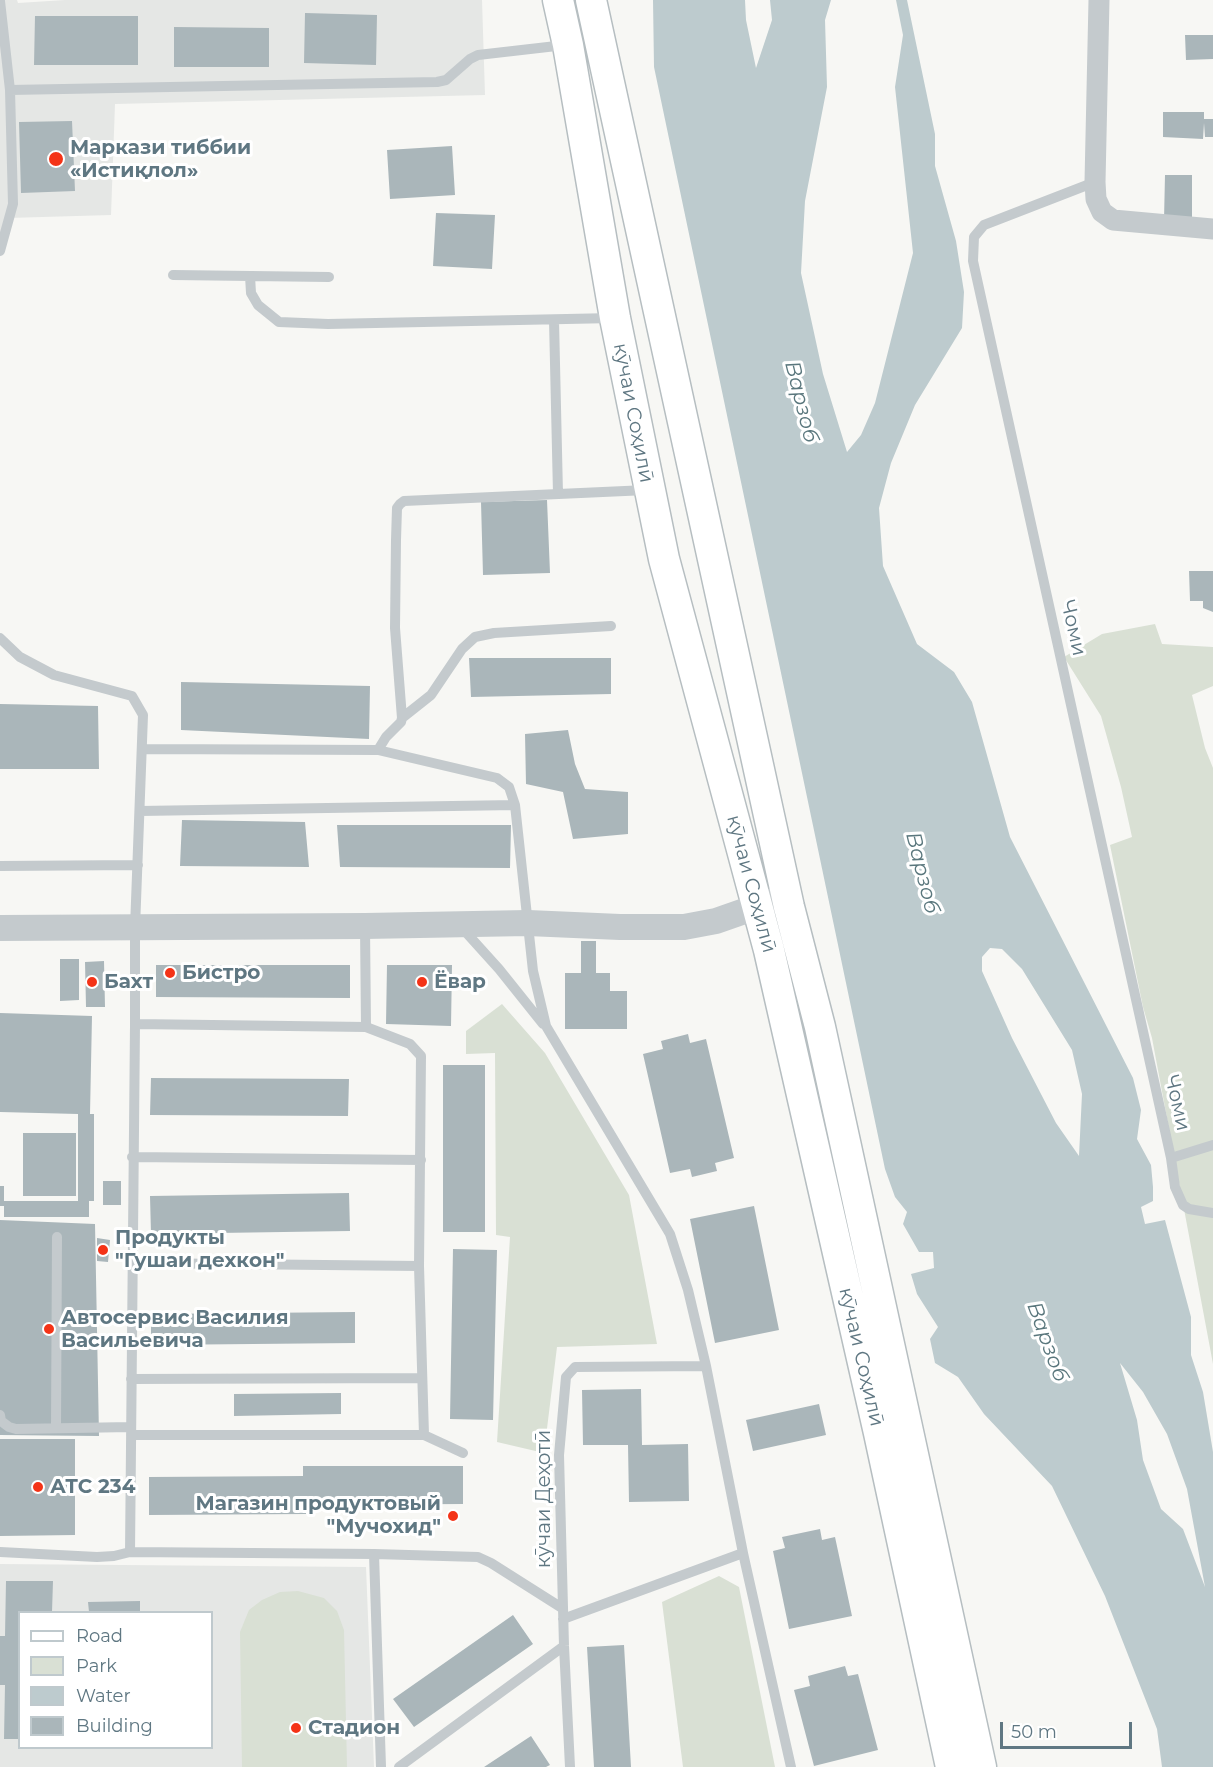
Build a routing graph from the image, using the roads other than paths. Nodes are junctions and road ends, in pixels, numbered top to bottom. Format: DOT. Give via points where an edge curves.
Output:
graph roads {
  1 [pos="558,0"];
  2 [pos="591,0"];
  3 [pos="1099,0"];
  4 [pos="0,1"];
  5 [pos="568,45"];
  6 [pos="10,90"];
  7 [pos="1095,182"];
  8 [pos="1213,229"];
  9 [pos="0,251"];
  10 [pos="173,275"];
  11 [pos="250,276"];
  12 [pos="329,277"];
  13 [pos="615,318"];
  14 [pos="554,320"];
  15 [pos="649,489"];
  16 [pos="558,494"];
  17 [pos="710,546"];
  18 [pos="664,559"];
  19 [pos="611,626"];
  20 [pos="0,638"];
  21 [pos="402,718"];
  22 [pos="142,749"];
  23 [pos="378,750"];
  24 [pos="515,805"];
  25 [pos="140,811"];
  26 [pos="138,865"];
  27 [pos="0,866"];
  28 [pos="787,896"];
  29 [pos="756,907"];
  30 [pos="528,923"];
  31 [pos="459,925"];
  32 [pos="365,926"];
  33 [pos="0,928"];
  34 [pos="135,928"];
  35 [pos="135,1024"];
  36 [pos="546,1026"];
  37 [pos="366,1027"];
  38 [pos="1213,1147"];
  39 [pos="132,1157"];
  40 [pos="1171,1158"];
  41 [pos="421,1160"];
  42 [pos="1213,1213"];
  43 [pos="57,1237"];
  44 [pos="134,1263"];
  45 [pos="419,1266"];
  46 [pos="706,1366"];
  47 [pos="422,1378"];
  48 [pos="132,1379"];
  49 [pos="0,1415"];
  50 [pos="57,1428"];
  51 [pos="131,1431"];
  52 [pos="424,1435"];
  53 [pos="463,1453"];
  54 [pos="0,1552"];
  55 [pos="130,1552"];
  56 [pos="743,1553"];
  57 [pos="374,1554"];
  58 [pos="563,1614"];
  59 [pos="564,1646"];
  60 [pos="381,1767"];
  61 [pos="399,1767"];
  62 [pos="570,1767"];
  63 [pos="791,1767"];
  64 [pos="951,1767"];
  65 [pos="981,1767"];
  1 -- 5 [label="main road, кӯчаи Соҳилӣ"];
  2 -- 17 [label="main road"];
  3 -- 7 [label="street"];
  4 -- 6 [label="lane"];
  5 -- 6 [label="lane" via="477,55 446,80 437,82"];
  5 -- 13 [label="main road, кӯчаи Соҳилӣ"];
  6 -- 9 [label="lane" via="12,204"];
  7 -- 8 [label="street" via="1102,212 1113,220"];
  7 -- 40 [label="lane, Чоми" via="984,225 974,237 973,261"];
  10 -- 11 [label="lane"];
  11 -- 12 [label="lane"];
  11 -- 14 [label="lane" via="251,293 258,305 279,322"];
  13 -- 14 [label="lane"];
  13 -- 15 [label="main road, кӯчаи Соҳилӣ"];
  14 -- 16 [label="lane"];
  15 -- 16 [label="lane"];
  15 -- 18 [label="main road, кӯчаи Соҳилӣ"];
  16 -- 21 [label="lane" via="399,504 395,628"];
  17 -- 18 [label="main road"];
  17 -- 28 [label="main road"];
  18 -- 29 [label="main road, кӯчаи Соҳилӣ"];
  19 -- 21 [label="lane" via="475,637 462,649 431,695"];
  20 -- 22 [label="lane" via="20,657 54,675 132,696 143,715"];
  21 -- 23 [label="lane"];
  22 -- 23 [label="lane"];
  22 -- 25 [label="lane"];
  23 -- 24 [label="lane" via="497,778 509,787"];
  24 -- 25 [label="lane"];
  24 -- 30 [label="lane"];
  25 -- 26 [label="lane"];
  26 -- 27 [label="lane"];
  26 -- 34 [label="lane"];
  28 -- 29 [label="street"];
  28 -- 65 [label="main road" via="820,1027"];
  29 -- 30 [label="street" via="684,927"];
  29 -- 64 [label="main road, кӯчаи Соҳилӣ" via="879,1433"];
  30 -- 31 [label="street"];
  30 -- 36 [label="lane" via="537,993"];
  31 -- 32 [label="street"];
  31 -- 36 [label="lane"];
  32 -- 34 [label="street"];
  32 -- 37 [label="lane"];
  33 -- 34 [label="street"];
  34 -- 35 [label="lane"];
  35 -- 37 [label="lane"];
  35 -- 39 [label="lane"];
  36 -- 46 [label="lane" via="670,1234"];
  37 -- 41 [label="lane" via="410,1044 421,1056"];
  38 -- 40 [label="lane"];
  39 -- 41 [label="lane"];
  39 -- 44 [label="lane"];
  40 -- 42 [label="lane, Чоми" via="1175,1187 1183,1205"];
  41 -- 45 [label="lane"];
  43 -- 50 [label="lane"];
  44 -- 45 [label="lane"];
  44 -- 48 [label="lane"];
  45 -- 47 [label="lane"];
  46 -- 56 [label="lane"];
  46 -- 58 [label="lane, кӯчаи Деҳотӣ" via="575,1367 566,1377 559,1455"];
  47 -- 48 [label="lane"];
  47 -- 52 [label="lane"];
  48 -- 51 [label="lane"];
  49 -- 50 [label="lane" via="1,1421 16,1429"];
  50 -- 51 [label="lane"];
  51 -- 52 [label="lane"];
  51 -- 55 [label="lane"];
  52 -- 53 [label="lane"];
  54 -- 55 [label="lane" via="97,1557"];
  55 -- 57 [label="lane"];
  56 -- 58 [label="lane"];
  56 -- 63 [label="lane"];
  57 -- 58 [label="lane" via="478,1557"];
  57 -- 60 [label="lane"];
  58 -- 59 [label="lane, кӯчаи Деҳотӣ"];
  59 -- 61 [label="lane"];
  59 -- 62 [label="lane, кӯчаи Деҳотӣ"];
}
